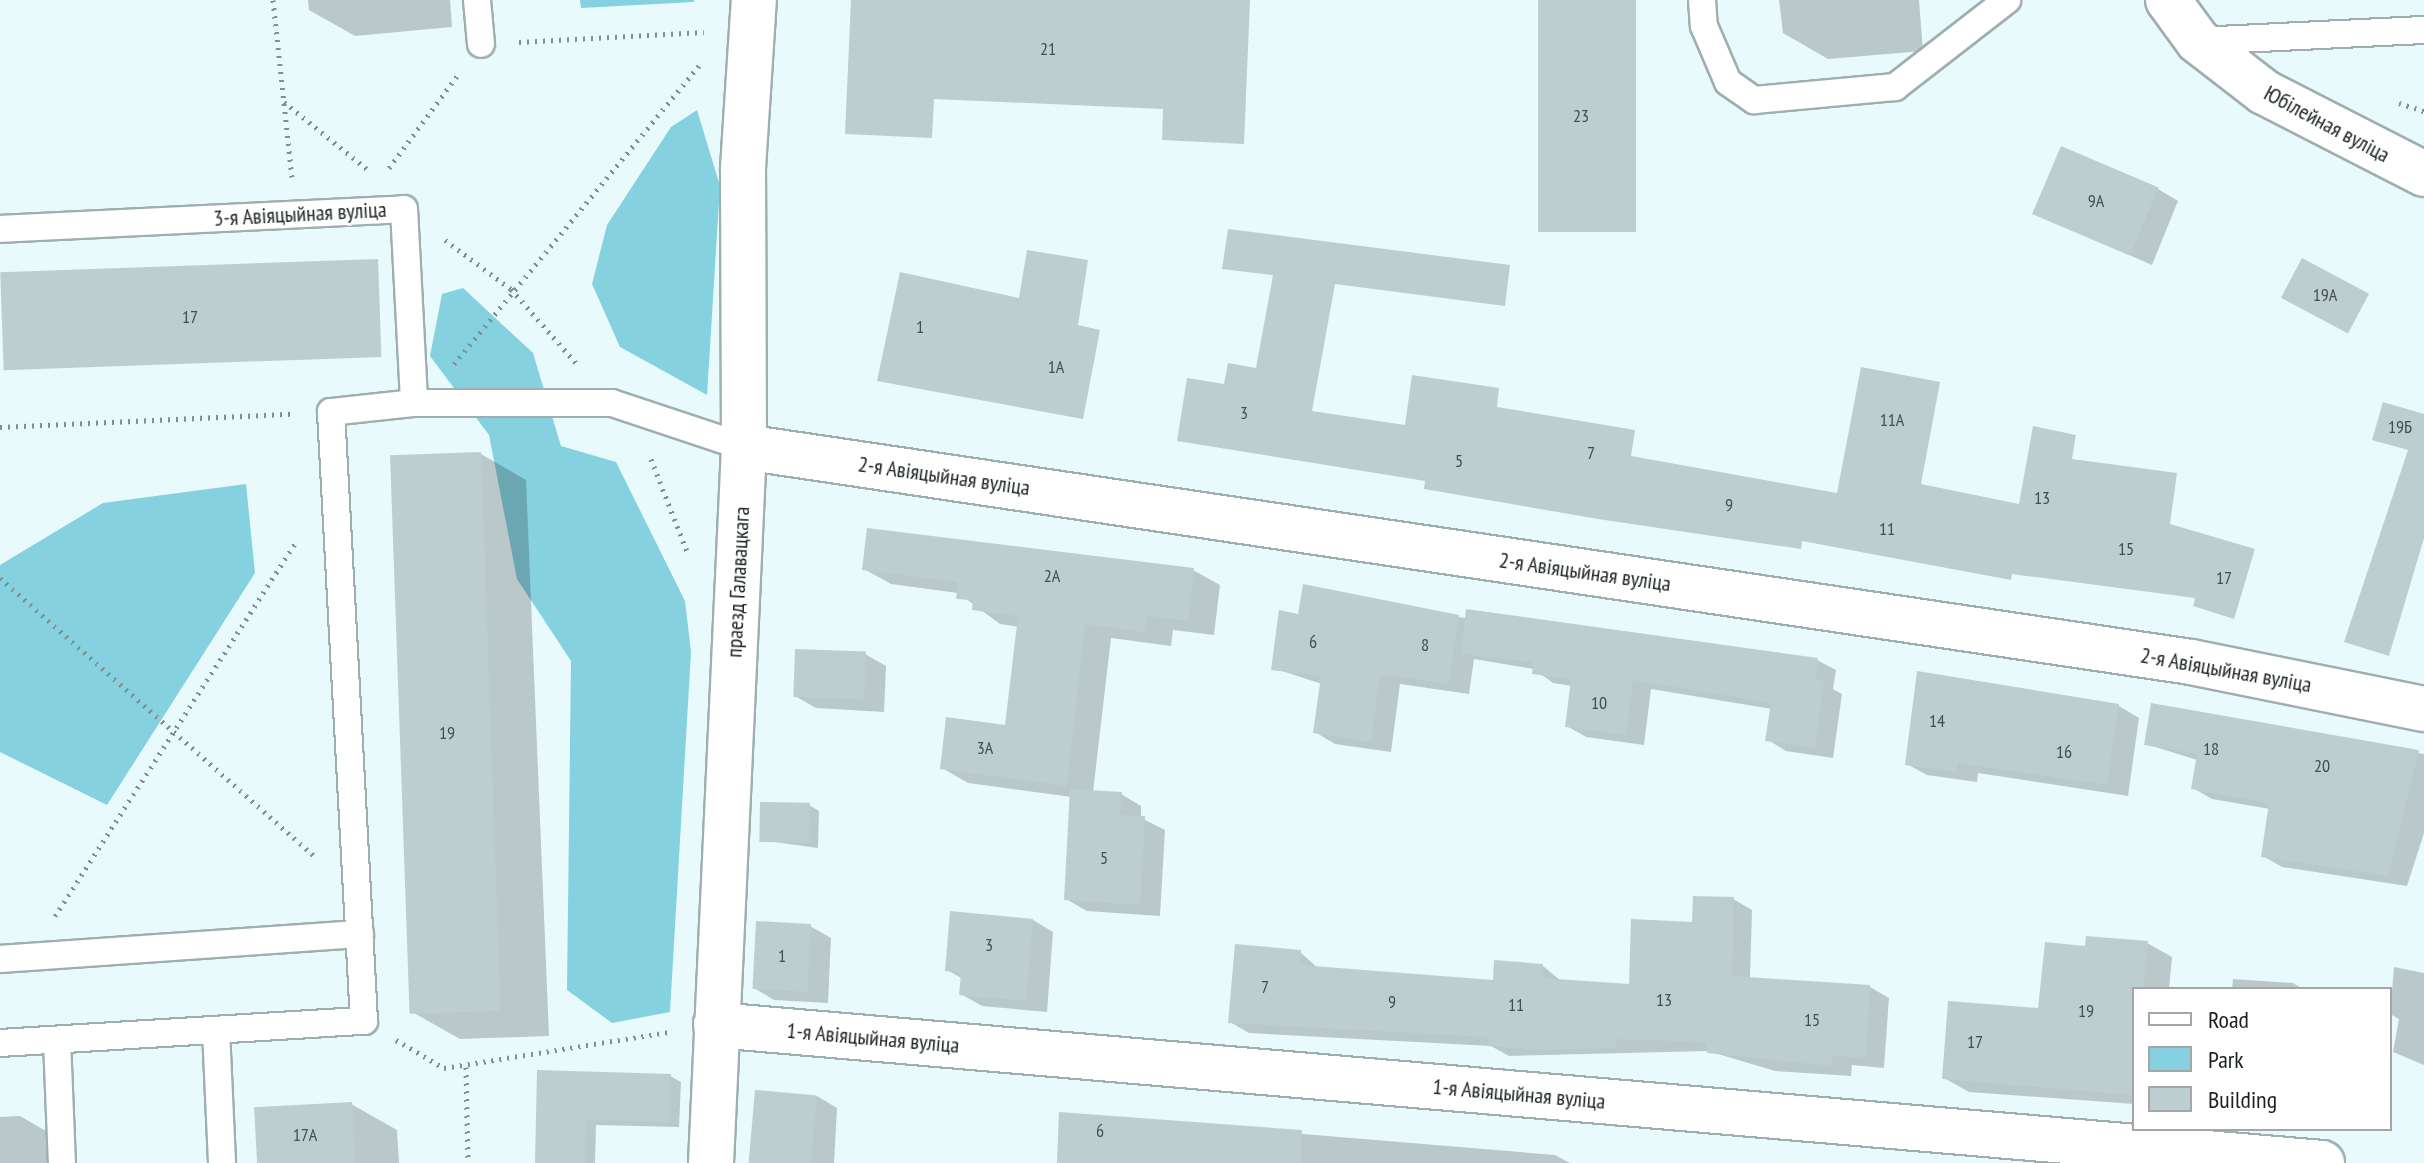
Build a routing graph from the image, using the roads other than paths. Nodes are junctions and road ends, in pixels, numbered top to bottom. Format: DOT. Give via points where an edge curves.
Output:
graph roads {
  1 [pos="477,0"];
  2 [pos="1702,0"];
  3 [pos="2007,0"];
  4 [pos="2168,0"];
  5 [pos="744,18"];
  6 [pos="2424,30"];
  7 [pos="2198,41"];
  8 [pos="481,44"];
  9 [pos="2424,174"];
  10 [pos="0,229"];
  11 [pos="419,403"];
  12 [pos="744,447"];
  13 [pos="2424,709"];
  14 [pos="360,934"];
  15 [pos="0,959"];
  16 [pos="716,1025"];
  17 [pos="216,1030"];
  18 [pos="57,1040"];
  19 [pos="0,1043"];
  20 [pos="62,1163"];
  21 [pos="222,1163"];
  22 [pos="711,1163"];
  23 [pos="2322,1163"];
  1 -- 8 [label="lane"];
  2 -- 3 [label="lane" via="1704,26 1728,82 1754,100 1895,87"];
  4 -- 7 [label="street, Юбілейная вуліца"];
  5 -- 12 [label="street, праезд Галавацкага"];
  6 -- 7 [label="lane"];
  7 -- 9 [label="street, Юбілейная вуліца" via="2264,92"];
  10 -- 11 [label="lane, 3-я Авіяцыйная вуліца" via="404,209"];
  11 -- 12 [label="lane" via="612,403"];
  11 -- 14 [label="lane" via="331,412"];
  12 -- 13 [label="street, 2-я Авіяцыйная вуліца" via="2191,662"];
  12 -- 16 [label="street, праезд Галавацкага"];
  14 -- 15 [label="lane"];
  14 -- 17 [label="lane" via="364,1021"];
  16 -- 22 [label="street, праезд Галавацкага"];
  16 -- 23 [label="street, 1-я Авіяцыйная вуліца"];
  17 -- 18 [label="lane"];
  17 -- 21 [label="lane"];
  18 -- 19 [label="lane"];
  18 -- 20 [label="lane"];
}
